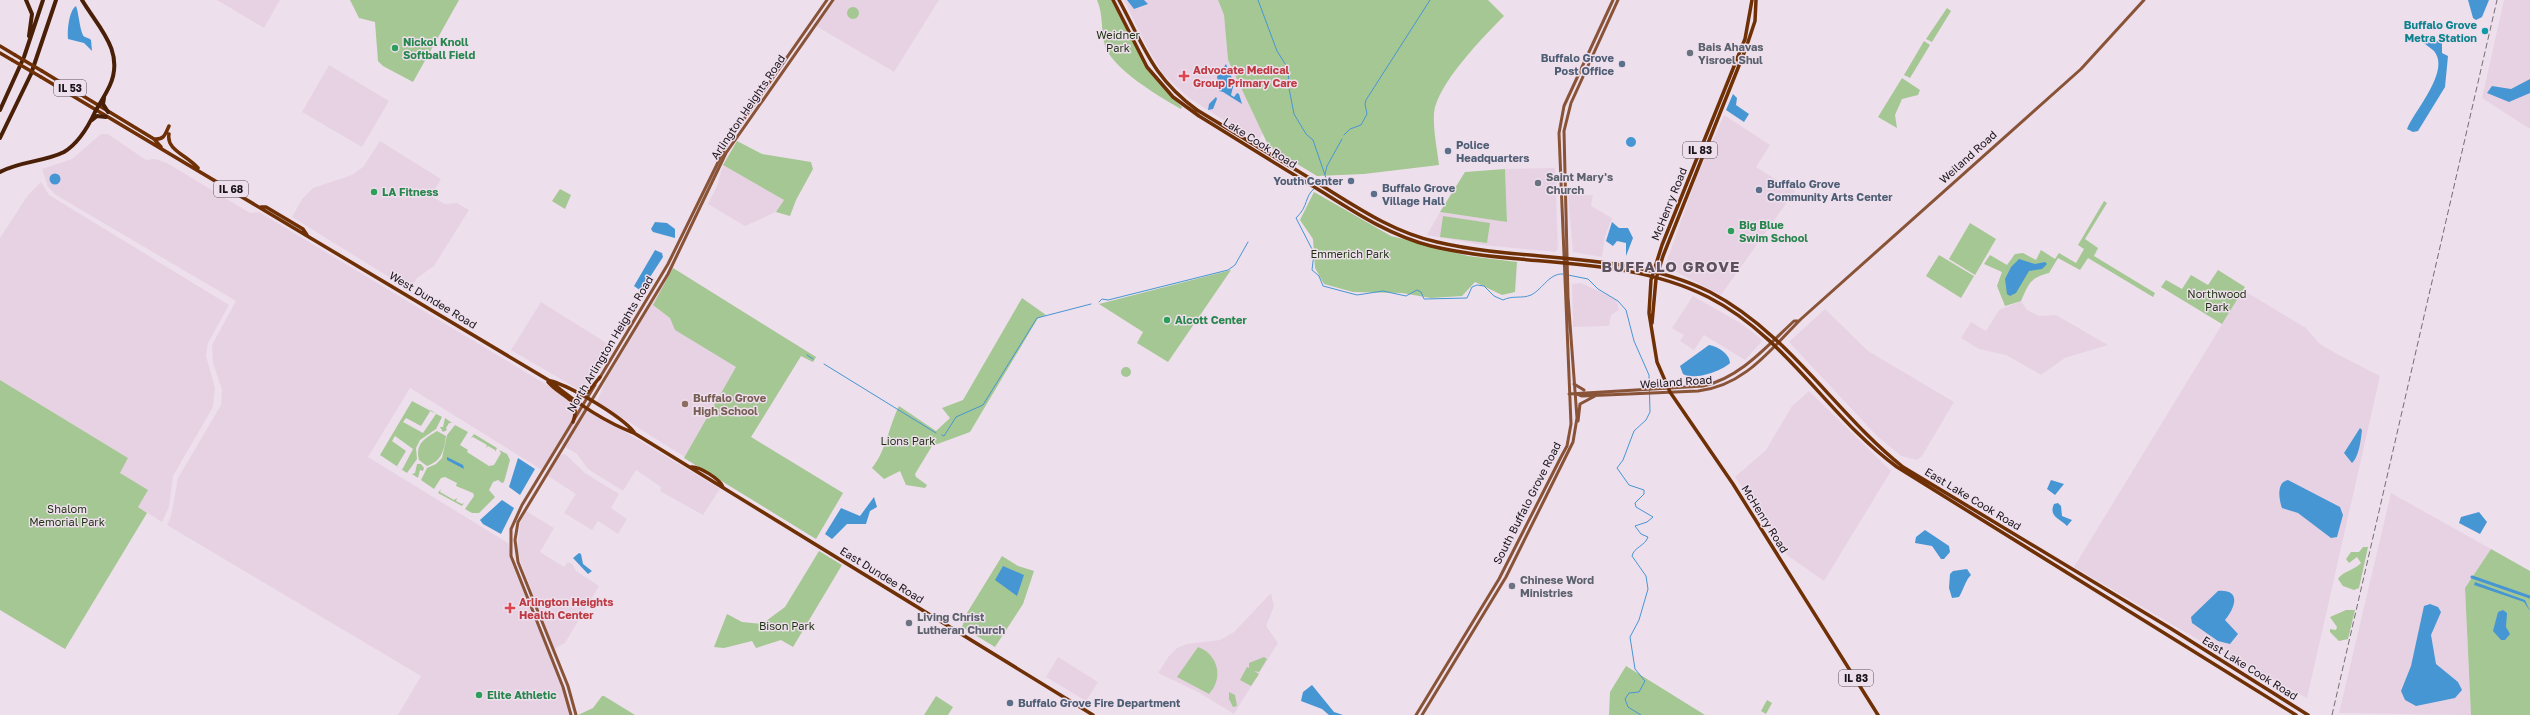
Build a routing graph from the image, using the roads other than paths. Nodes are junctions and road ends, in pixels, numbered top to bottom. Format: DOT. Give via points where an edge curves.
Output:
graph roads {
  1 [pos="26,0"];
  2 [pos="43,0"];
  3 [pos="56,0"];
  4 [pos="82,0"];
  5 [pos="827,0"];
  6 [pos="833,0"];
  7 [pos="1113,0"];
  8 [pos="1119,0"];
  9 [pos="1613,0"];
  10 [pos="1618,0"];
  11 [pos="1752,0"];
  12 [pos="1756,0"];
  13 [pos="2144,0"];
  14 [pos="0,46"];
  15 [pos="27,50"];
  16 [pos="0,52"];
  17 [pos="104,97"];
  18 [pos="98,106"];
  19 [pos="0,110"];
  20 [pos="96,110"];
  21 [pos="108,112"];
  22 [pos="106,117"];
  23 [pos="1561,118"];
  24 [pos="1566,120"];
  25 [pos="90,122"];
  26 [pos="168,126"];
  27 [pos="168,134"];
  28 [pos="0,138"];
  29 [pos="154,139"];
  30 [pos="161,147"];
  31 [pos="200,171"];
  32 [pos="0,172"];
  33 [pos="1561,224"];
  34 [pos="1566,224"];
  35 [pos="679,252"];
  36 [pos="1510,252"];
  37 [pos="1510,258"];
  38 [pos="1565,262"];
  39 [pos="1654,272"];
  40 [pos="1658,273"];
  41 [pos="1652,276"];
  42 [pos="1657,278"];
  43 [pos="1566,280"];
  44 [pos="1798,321"];
  45 [pos="1652,328"];
  46 [pos="1776,338"];
  47 [pos="1772,341"];
  48 [pos="1780,342"];
  49 [pos="1776,345"];
  50 [pos="600,377"];
  51 [pos="545,378"];
  52 [pos="550,381"];
  53 [pos="1574,383"];
  54 [pos="1668,387"];
  55 [pos="1589,391"];
  56 [pos="1670,392"];
  57 [pos="578,394"];
  58 [pos="1569,394"];
  59 [pos="1576,394"];
  60 [pos="1608,394"];
  61 [pos="587,399"];
  62 [pos="591,402"];
  63 [pos="583,404"];
  64 [pos="588,407"];
  65 [pos="573,422"];
  66 [pos="634,433"];
  67 [pos="1575,433"];
  68 [pos="571,715"];
  69 [pos="576,715"];
  70 [pos="1093,715"];
  71 [pos="1416,715"];
  72 [pos="1422,715"];
  73 [pos="1878,715"];
  74 [pos="2296,715"];
  75 [pos="2308,715"];
  1 -- 15 [label="highway" via="31,9 32,19"];
  2 -- 15 [label="highway"];
  3 -- 28 [label="highway" via="30,74"];
  4 -- 17 [label="highway" via="107,37 114,54 113,77"];
  5 -- 50 [label="main road, North Arlington Heights Road" via="728,142 668,264"];
  6 -- 35 [label="main road, Arlington Heights Road" via="729,149"];
  7 -- 37 [label="main road, Lake Cook Road" via="1144,62 1173,97 1199,116 1380,227 1416,242"];
  8 -- 36 [label="main road, Lake Cook Road" via="1147,57 1176,93 1197,110 1382,222 1418,237 1448,245"];
  9 -- 23 [label="main road, South Buffalo Grove Road"];
  10 -- 24 [label="main road, South Buffalo Grove Road" via="1571,103"];
  11 -- 39 [label="main road, McHenry Road / IL 83" via="1745,39 1662,245"];
  12 -- 40 [label="main road, McHenry Road / IL 83" via="1750,38"];
  13 -- 44 [label="main road, Weiland Road" via="2081,69"];
  14 -- 18 [label="main road, IL 53, bridge"];
  15 -- 19 [label="highway"];
  16 -- 20 [label="main road, IL 68, bridge"];
  17 -- 18 [label="highway"];
  17 -- 21 [label="highway" via="103,104"];
  18 -- 20 [label="highway"];
  18 -- 21 [label="main road, West Dundee Road / IL 68"];
  20 -- 22 [label="main road, West Dundee Road / IL 68"];
  20 -- 25 [label="highway"];
  21 -- 29 [label="main road, West Dundee Road / IL 68"];
  22 -- 25 [label="highway" via="97,116"];
  22 -- 30 [label="main road, West Dundee Road / IL 68"];
  23 -- 24 [label="main road"];
  23 -- 33 [label="main road, South Buffalo Grove Road" via="1558,145"];
  24 -- 34 [label="main road, South Buffalo Grove Road" via="1563,149"];
  25 -- 32 [label="highway" via="79,138 64,151 16,164"];
  26 -- 29 [label="main road" via="165,136"];
  27 -- 31 [label="main road" via="170,146 190,158"];
  29 -- 30 [label="main road, West Dundee Road / IL 68"];
  30 -- 31 [label="main road, West Dundee Road / IL 68"];
  31 -- 51 [label="main road, West Dundee Road / IL 68" via="303,229 307,235"];
  33 -- 34 [label="main road"];
  33 -- 38 [label="main road, South Buffalo Grove Road"];
  34 -- 38 [label="main road, South Buffalo Grove Road"];
  35 -- 62 [label="main road, North Arlington Heights Road"];
  36 -- 37 [label="main road"];
  36 -- 38 [label="main road, Lake Cook Road"];
  37 -- 38 [label="main road, Lake Cook Road"];
  38 -- 39 [label="main road, Lake Cook Road"];
  38 -- 41 [label="main road, Lake Cook Road"];
  38 -- 43 [label="main road, South Buffalo Grove Road"];
  39 -- 40 [label="main road, East Lake Cook Road"];
  39 -- 41 [label="main road, McHenry Road / IL 83"];
  40 -- 42 [label="main road, McHenry Road / IL 83"];
  40 -- 46 [label="main road, East Lake Cook Road" via="1686,282 1722,299"];
  41 -- 42 [label="main road, Lake Cook Road"];
  41 -- 45 [label="main road, McHenry Road / IL 83" via="1648,304"];
  42 -- 45 [label="main road, McHenry Road / IL 83"];
  42 -- 47 [label="main road, East Lake Cook Road" via="1694,290 1721,304"];
  43 -- 53 [label="main road, South Buffalo Grove Road"];
  43 -- 58 [label="main road, South Buffalo Grove Road"];
  44 -- 46 [label="main road, Weiland Road" via="1794,321"];
  44 -- 48 [label="main road, Weiland Road"];
  45 -- 54 [label="main road, McHenry Road / IL 83" via="1658,362"];
  46 -- 47 [label="main road, Weiland Road"];
  46 -- 48 [label="main road, East Lake Cook Road"];
  47 -- 49 [label="main road, East Lake Cook Road"];
  47 -- 54 [label="main road, Weiland Road" via="1726,379 1703,386"];
  48 -- 49 [label="main road, Weiland Road"];
  48 -- 75 [label="main road, East Lake Cook Road" via="1860,429 1903,467 2170,628"];
  49 -- 56 [label="main road, Weiland Road" via="1729,384 1714,389"];
  49 -- 74 [label="main road, East Lake Cook Road" via="1862,438 1897,467"];
  50 -- 57 [label="main road" via="588,392"];
  50 -- 61 [label="main road, North Arlington Heights Road"];
  51 -- 52 [label="main road, West Dundee Road / IL 68"];
  51 -- 65 [label="main road" via="556,391 576,406"];
  52 -- 57 [label="main road, West Dundee Road / IL 68"];
  52 -- 63 [label="main road, West Dundee Road / IL 68"];
  53 -- 55 [label="main road" via="1579,389"];
  53 -- 59 [label="main road, South Buffalo Grove Road"];
  54 -- 55 [label="main road, Weiland Road"];
  54 -- 56 [label="main road, McHenry Road / IL 83"];
  55 -- 59 [label="main road, Weiland Road"];
  56 -- 60 [label="main road, Weiland Road"];
  56 -- 73 [label="main road, McHenry Road / IL 83" via="1733,484"];
  57 -- 61 [label="main road, West Dundee Road / IL 68"];
  58 -- 59 [label="main road"];
  58 -- 71 [label="main road, South Buffalo Grove Road" via="1571,424 1564,451 1499,579"];
  59 -- 60 [label="main road, Weiland Road"];
  59 -- 67 [label="main road, South Buffalo Grove Road"];
  60 -- 67 [label="main road" via="1590,398 1580,404"];
  61 -- 62 [label="main road, East Dundee Road / IL 68"];
  61 -- 63 [label="main road, North Arlington Heights Road"];
  62 -- 64 [label="main road, North Arlington Heights Road"];
  62 -- 66 [label="main road, East Dundee Road / IL 68" via="628,425"];
  63 -- 64 [label="main road, East Dundee Road / IL 68"];
  63 -- 65 [label="main road, North Arlington Heights Road"];
  64 -- 66 [label="main road, East Dundee Road / IL 68"];
  64 -- 69 [label="main road, North Arlington Heights Road" via="522,514 514,540 518,562 568,686"];
  65 -- 68 [label="main road, North Arlington Heights Road" via="522,505 512,526 510,547 515,568 548,648"];
  66 -- 70 [label="main road, East Dundee Road / IL 68"];
  67 -- 72 [label="main road, South Buffalo Grove Road" via="1564,462 1503,582"];
}
